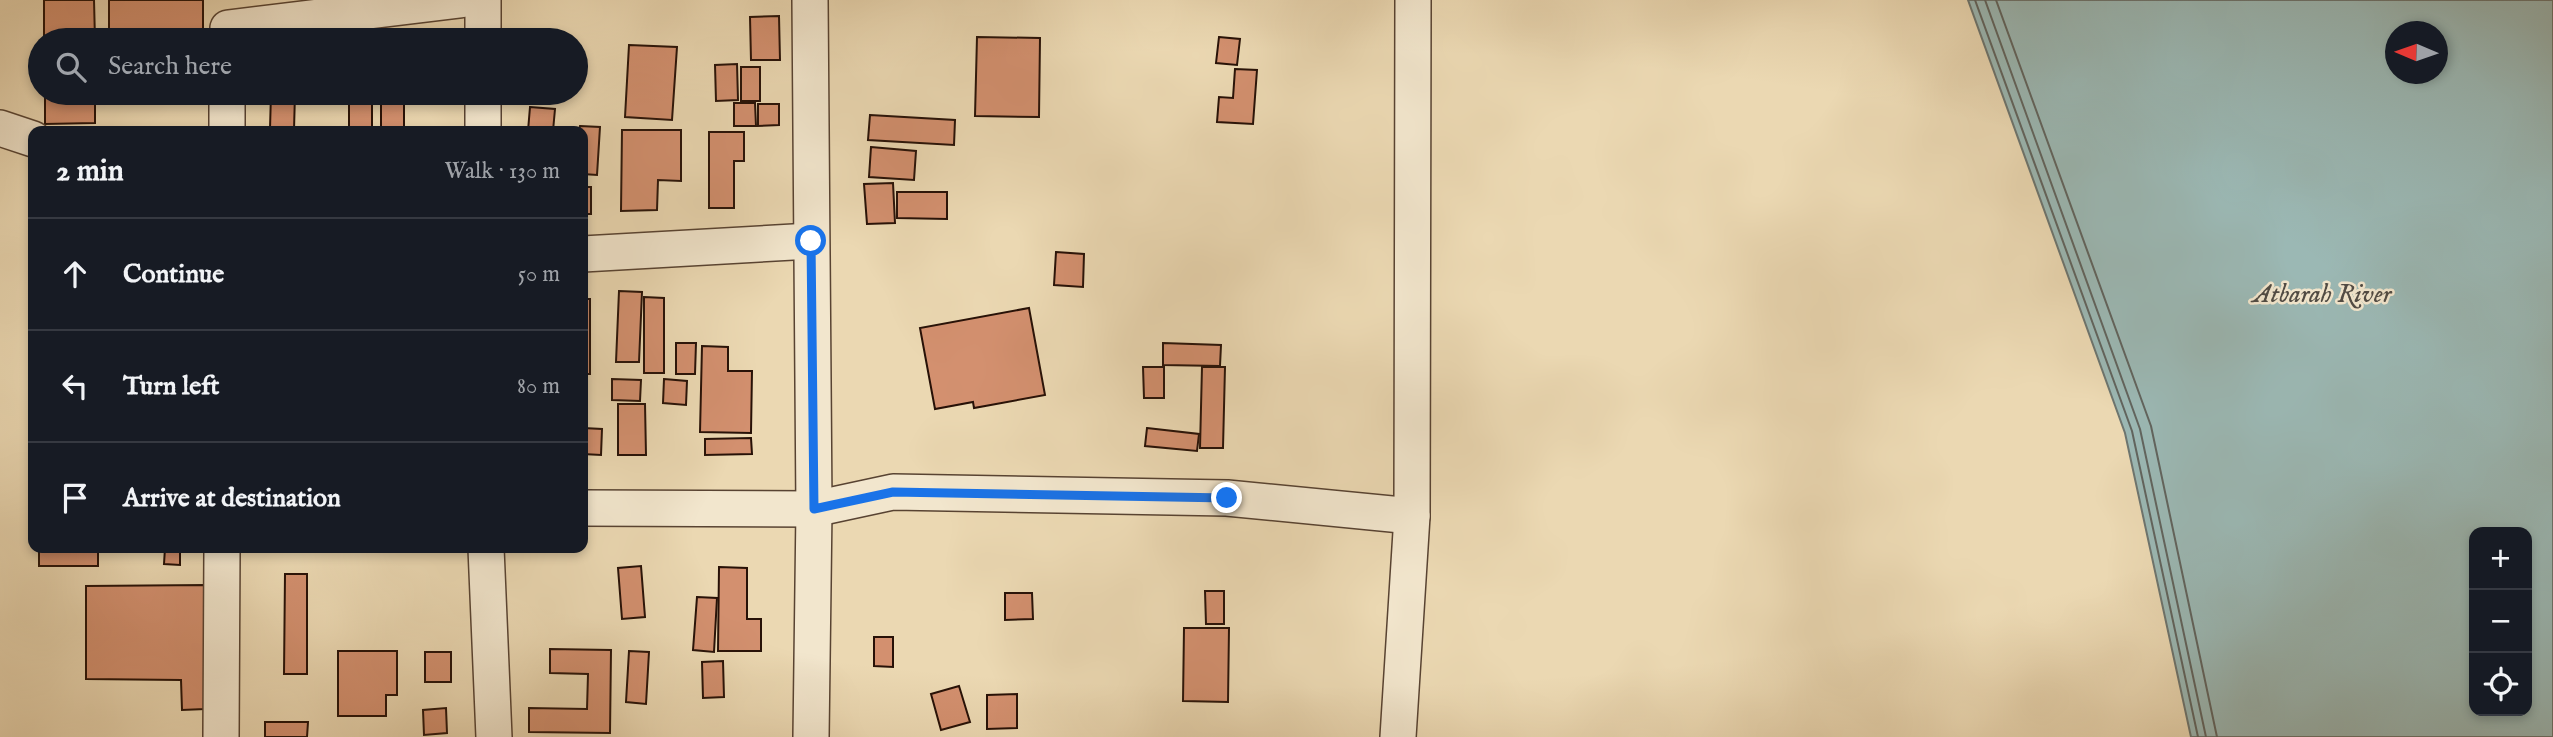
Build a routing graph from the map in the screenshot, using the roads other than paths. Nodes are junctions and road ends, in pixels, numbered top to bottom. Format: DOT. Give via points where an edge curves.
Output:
graph roads {
  1 [pos="460,0"];
  2 [pos="483,0"];
  3 [pos="810,0"];
  4 [pos="1413,0"];
  5 [pos="228,23"];
  6 [pos="483,28"];
  7 [pos="227,105"];
  8 [pos="483,105"];
  9 [pos="227,126"];
  10 [pos="483,126"];
  11 [pos="0,128"];
  12 [pos="28,137"];
  13 [pos="811,241"];
  14 [pos="588,254"];
  15 [pos="588,508"];
  16 [pos="814,509"];
  17 [pos="1412,516"];
  18 [pos="222,553"];
  19 [pos="486,553"];
  20 [pos="221,737"];
  21 [pos="494,737"];
  22 [pos="811,737"];
  23 [pos="1398,737"];
  1 -- 5 [label="street"];
  2 -- 6 [label="street"];
  3 -- 13 [label="street"];
  4 -- 17 [label="street"];
  7 -- 9 [label="street"];
  8 -- 10 [label="street"];
  11 -- 12 [label="street"];
  13 -- 14 [label="street"];
  13 -- 16 [label="street"];
  15 -- 16 [label="street"];
  16 -- 17 [label="street" via="893,492 921,492 1227,498"];
  16 -- 22 [label="street"];
  17 -- 23 [label="street"];
  18 -- 20 [label="street"];
  19 -- 21 [label="street"];
}
